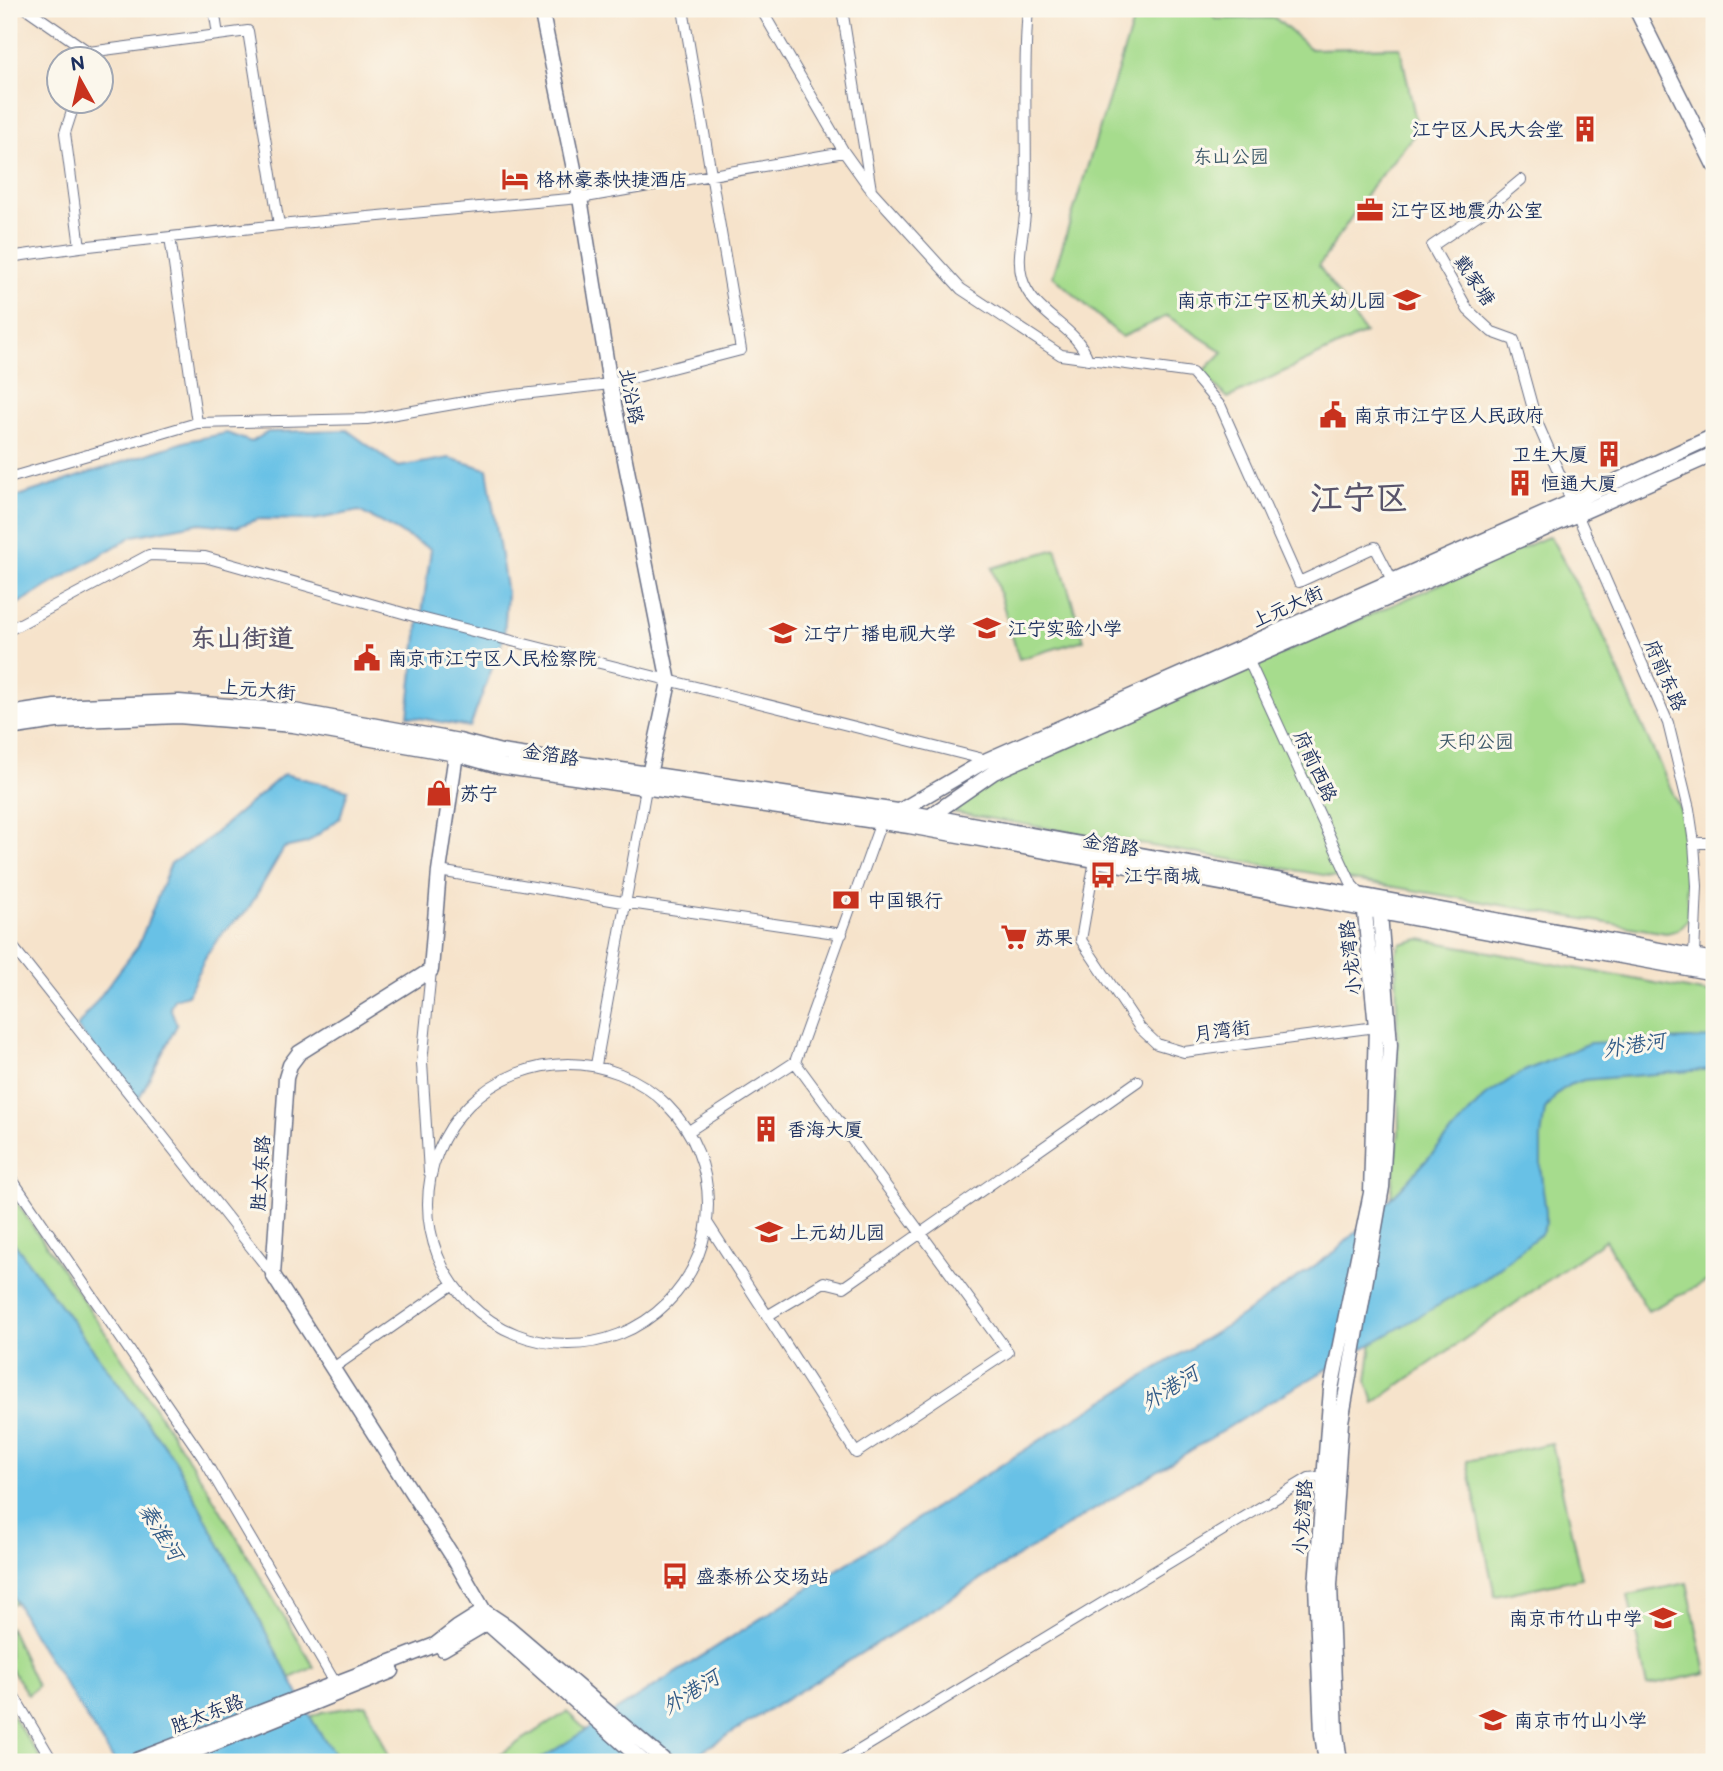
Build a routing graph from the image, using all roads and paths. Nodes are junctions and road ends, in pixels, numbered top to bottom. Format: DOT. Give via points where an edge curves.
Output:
graph roads {
  1 [pos="27,9"];
  2 [pos="214,9"];
  3 [pos="541,9"];
  4 [pos="683,9"];
  5 [pos="761,9"];
  6 [pos="842,9"];
  7 [pos="1028,9"];
  8 [pos="1636,9"];
  9 [pos="218,35"];
  10 [pos="75,46"];
  11 [pos="116,51"];
  12 [pos="70,116"];
  13 [pos="844,152"];
  14 [pos="1714,165"];
  15 [pos="711,174"];
  16 [pos="1521,180"];
  17 [pos="871,190"];
  18 [pos="580,198"];
  19 [pos="279,225"];
  20 [pos="170,237"];
  21 [pos="79,247"];
  22 [pos="9,257"];
  23 [pos="1088,360"];
  24 [pos="610,384"];
  25 [pos="197,423"];
  26 [pos="1714,436"];
  27 [pos="1714,454"];
  28 [pos="9,478"];
  29 [pos="1571,502"];
  30 [pos="1578,516"];
  31 [pos="1392,580"];
  32 [pos="9,630"];
  33 [pos="1242,647"];
  34 [pos="1248,661"];
  35 [pos="669,682"];
  36 [pos="9,714"];
  37 [pos="9,728"];
  38 [pos="456,754"];
  39 [pos="500,759"];
  40 [pos="987,760"];
  41 [pos="647,782"];
  42 [pos="900,811"];
  43 [pos="931,817"];
  44 [pos="881,822"];
  45 [pos="909,826"];
  46 [pos="1694,843"];
  47 [pos="1714,844"];
  48 [pos="1095,860"];
  49 [pos="439,871"];
  50 [pos="623,902"];
  51 [pos="1369,907"];
  52 [pos="842,934"];
  53 [pos="9,942"];
  54 [pos="1694,956"];
  55 [pos="1714,960"];
  56 [pos="431,970"];
  57 [pos="1714,974"];
  58 [pos="1376,1027"];
  59 [pos="795,1062"];
  60 [pos="596,1065"];
  61 [pos="1138,1081"];
  62 [pos="689,1131"];
  63 [pos="9,1175"];
  64 [pos="429,1176"];
  65 [pos="1376,1190"];
  66 [pos="708,1224"];
  67 [pos="921,1233"];
  68 [pos="273,1275"];
  69 [pos="452,1285"];
  70 [pos="767,1316"];
  71 [pos="333,1368"];
  72 [pos="1331,1476"];
  73 [pos="486,1617"];
  74 [pos="9,1688"];
  75 [pos="333,1690"];
  76 [pos="583,1700"];
  77 [pos="52,1762"];
  78 [pos="132,1762"];
  79 [pos="168,1762"];
  80 [pos="644,1762"];
  81 [pos="666,1762"];
  82 [pos="840,1762"];
  83 [pos="1326,1762"];
  84 [pos="1340,1762"];
  1 -- 10 [label="street"];
  2 -- 9 [label="street"];
  3 -- 18 [label="main road, 北沿路"];
  4 -- 15 [label="street"];
  5 -- 13 [label="street"];
  6 -- 17 [label="street"];
  7 -- 23 [label="street" via="1022,278 1036,304 1084,346"];
  8 -- 14 [label="main road"];
  9 -- 11 [label="street"];
  9 -- 19 [label="street" via="248,31"];
  12 -- 21 [label="street" via="65,133"];
  13 -- 15 [label="street"];
  13 -- 17 [label="street"];
  15 -- 18 [label="street"];
  15 -- 24 [label="street" via="741,350"];
  16 -- 29 [label="street, 戴家塘" via="1432,246 1468,310 1492,331 1514,340 1536,420"];
  17 -- 23 [label="street" via="961,289 1061,355"];
  18 -- 19 [label="street"];
  18 -- 24 [label="main road, 北沿路"];
  19 -- 20 [label="street"];
  20 -- 21 [label="street"];
  20 -- 25 [label="street"];
  21 -- 22 [label="street"];
  23 -- 31 [label="street" via="1192,373 1221,407 1300,582 1375,547"];
  24 -- 25 [label="street" via="488,398 367,419"];
  24 -- 35 [label="main road, 北沿路"];
  25 -- 28 [label="street"];
  26 -- 29 [label="main road, 上元大街"];
  27 -- 30 [label="main road, 上元大街"];
  29 -- 30 [label="street, 府前东路"];
  29 -- 31 [label="main road, 上元大街"];
  30 -- 34 [label="main road, 上元大街"];
  30 -- 46 [label="street, 府前东路" via="1668,723"];
  31 -- 33 [label="main road, 上元大街"];
  32 -- 35 [label="street" via="149,555 205,557"];
  33 -- 34 [label="street, 府前西路"];
  33 -- 40 [label="main road, 上元大街"];
  34 -- 43 [label="main road, 上元大街" via="994,772"];
  34 -- 51 [label="street, 府前西路" via="1352,885"];
  35 -- 40 [label="street"];
  35 -- 41 [label="main road, 北沿路"];
  36 -- 39 [label="main road, 上元大街" via="55,707 179,702 294,711 459,741"];
  37 -- 38 [label="main road, 上元大街" via="56,721 178,716 293,725"];
  38 -- 39 [label="main road, 上元大街"];
  38 -- 49 [label="main road"];
  39 -- 41 [label="main road, 金箔路"];
  40 -- 42 [label="main road, 上元大街"];
  41 -- 42 [label="main road, 金箔路"];
  41 -- 44 [label="main road, 金箔路"];
  41 -- 50 [label="street"];
  42 -- 43 [label="main road, 金箔路"];
  42 -- 44 [label="main road, 上元大街"];
  43 -- 45 [label="main road, 上元大街"];
  43 -- 51 [label="main road, 金箔路"];
  44 -- 45 [label="main road, 金箔路"];
  44 -- 52 [label="street"];
  45 -- 48 [label="main road, 金箔路"];
  46 -- 47 [label="street"];
  46 -- 54 [label="street, 府前东路"];
  48 -- 51 [label="main road, 金箔路"];
  48 -- 58 [label="street, 月湾街" via="1081,940 1140,1028 1157,1044 1184,1052"];
  49 -- 50 [label="street"];
  49 -- 56 [label="main road"];
  50 -- 52 [label="street"];
  50 -- 60 [label="street"];
  51 -- 54 [label="main road, 金箔路"];
  51 -- 57 [label="main road, 金箔路"];
  51 -- 58 [label="main road, 小龙湾路"];
  51 -- 65 [label="main road, 小龙湾路" via="1390,1045"];
  52 -- 59 [label="street"];
  53 -- 68 [label="street"];
  54 -- 55 [label="main road, 金箔路"];
  56 -- 64 [label="street" via="422,1063"];
  56 -- 68 [label="main road, 胜太东路" via="299,1053 290,1065"];
  58 -- 65 [label="main road, 小龙湾路"];
  59 -- 62 [label="street"];
  59 -- 67 [label="street"];
  60 -- 62 [label="street" via="629,1076 658,1095"];
  60 -- 64 [label="street" via="550,1064 506,1077 469,1103 442,1140"];
  61 -- 67 [label="street"];
  62 -- 66 [label="street" via="709,1188"];
  63 -- 75 [label="street" via="202,1456"];
  64 -- 69 [label="street" via="427,1214 434,1251"];
  65 -- 72 [label="main road, 小龙湾路" via="1331,1389"];
  66 -- 69 [label="street" via="694,1270 664,1308 624,1334 577,1345 529,1340 486,1319"];
  66 -- 70 [label="street"];
  67 -- 70 [label="street" via="844,1287 824,1282"];
  67 -- 70 [label="street" via="1008,1352 856,1453"];
  68 -- 71 [label="main road"];
  69 -- 71 [label="street"];
  71 -- 73 [label="main road"];
  72 -- 82 [label="street" via="1309,1478"];
  72 -- 83 [label="main road, 小龙湾路" via="1316,1584"];
  72 -- 84 [label="main road, 小龙湾路" via="1330,1585"];
  73 -- 75 [label="main road, 胜太东路" via="436,1653"];
  73 -- 76 [label="main road"];
  74 -- 77 [label="street"];
  75 -- 78 [label="main road, 胜太东路"];
  75 -- 79 [label="main road, 胜太东路"];
  76 -- 80 [label="main road"];
  76 -- 81 [label="main road"];
}
